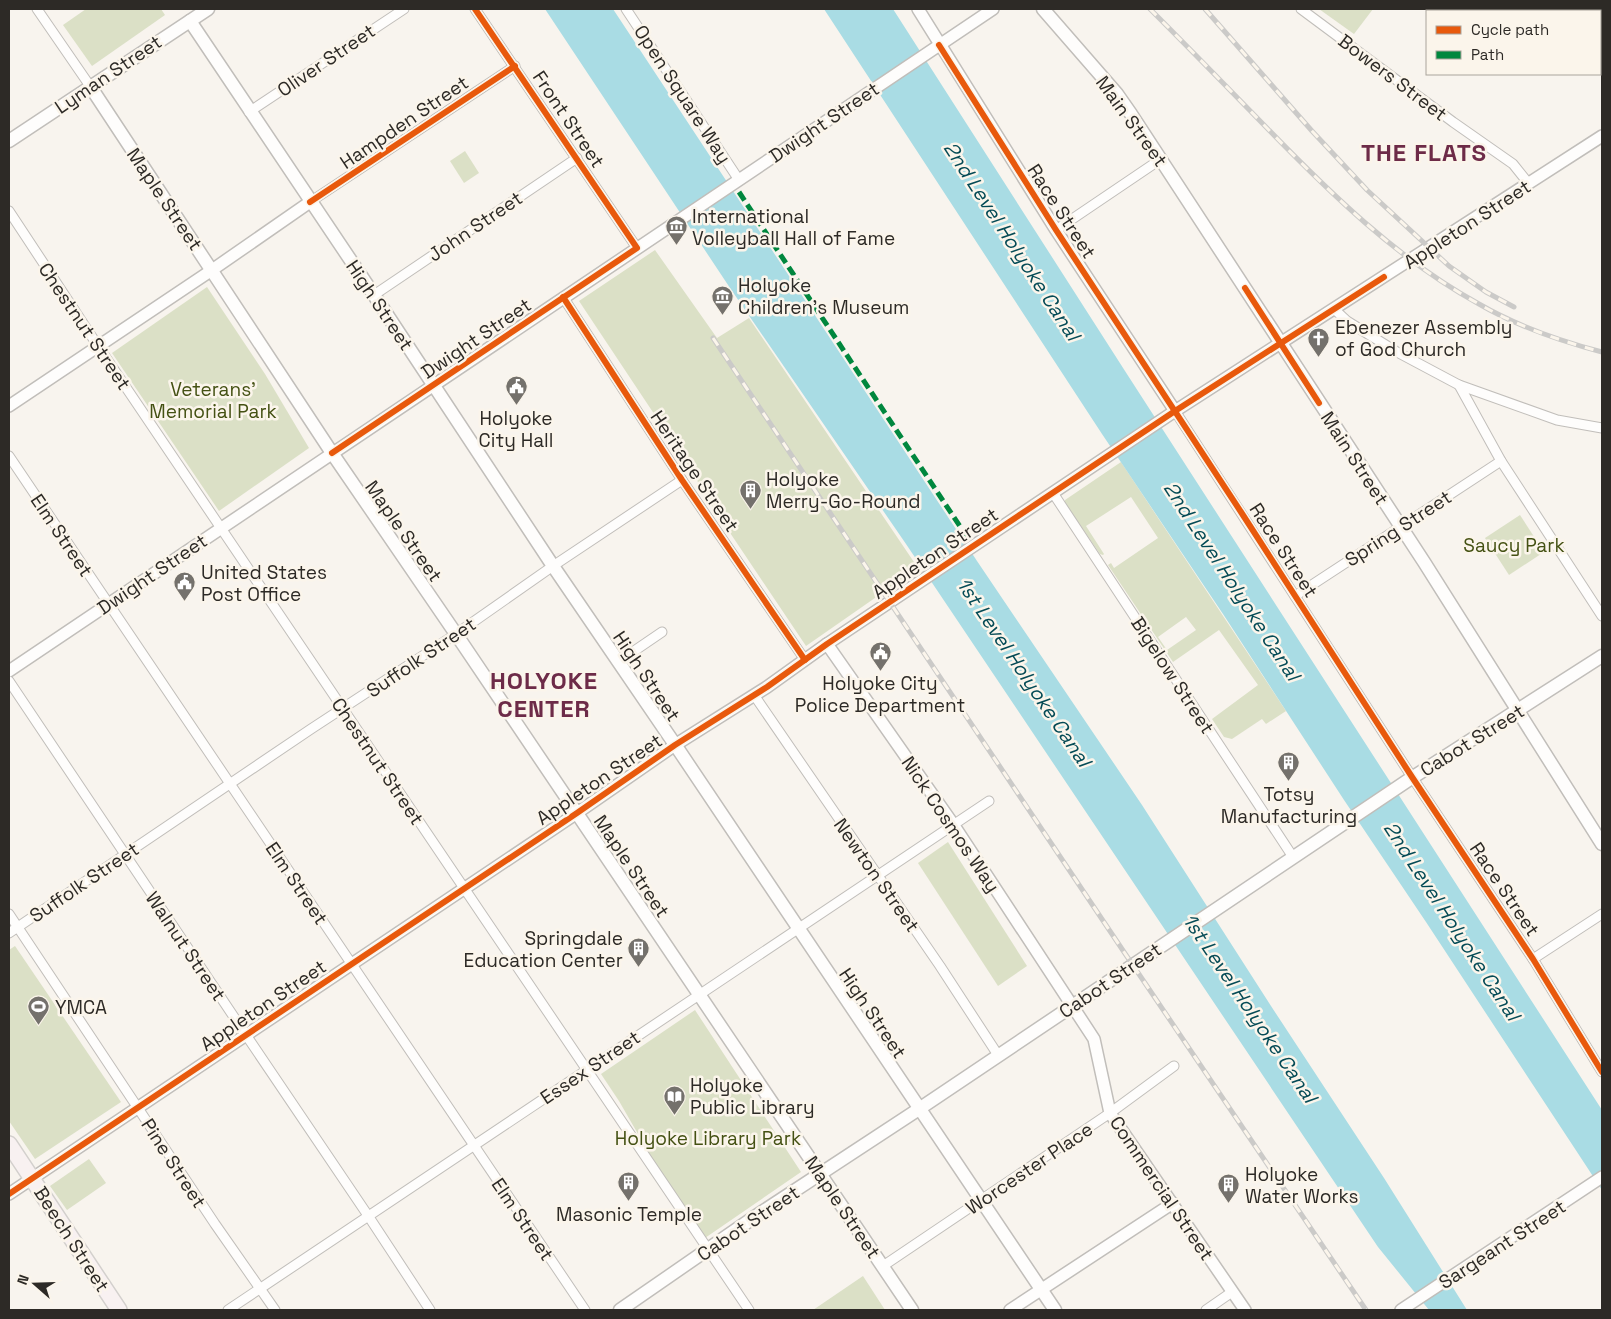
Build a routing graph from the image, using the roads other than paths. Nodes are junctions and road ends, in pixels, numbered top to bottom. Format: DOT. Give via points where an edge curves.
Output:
graph roads {
  1 [pos="37,9"];
  2 [pos="208,9"];
  3 [pos="404,9"];
  4 [pos="475,9"];
  5 [pos="626,9"];
  6 [pos="918,9"];
  7 [pos="993,9"];
  8 [pos="1043,9"];
  9 [pos="1301,9"];
  10 [pos="190,21"];
  11 [pos="939,45"];
  12 [pos="515,66"];
  13 [pos="90,86"];
  14 [pos="249,112"];
  15 [pos="1602,136"];
  16 [pos="9,141"];
  17 [pos="577,158"];
  18 [pos="1161,159"];
  19 [pos="736,181"];
  20 [pos="1529,184"];
  21 [pos="310,202"];
  22 [pos="9,211"];
  23 [pos="1056,230"];
  24 [pos="637,248"];
  25 [pos="212,270"];
  26 [pos="374,295"];
  27 [pos="563,297"];
  28 [pos="1334,309"];
  29 [pos="1280,344"];
  30 [pos="98,346"];
  31 [pos="433,385"];
  32 [pos="1459,385"];
  33 [pos="9,406"];
  34 [pos="1175,411"];
  35 [pos="1602,428"];
  36 [pos="332,453"];
  37 [pos="9,456"];
  38 [pos="1501,461"];
  39 [pos="682,480"];
  40 [pos="1053,493"];
  41 [pos="1400,527"];
  42 [pos="220,528"];
  43 [pos="553,566"];
  44 [pos="1295,596"];
  45 [pos="108,603"];
  46 [pos="1602,616"];
  47 [pos="662,632"];
  48 [pos="456,634"];
  49 [pos="827,644"];
  50 [pos="1602,656"];
  51 [pos="805,660"];
  52 [pos="618,662"];
  53 [pos="9,671"];
  54 [pos="9,680"];
  55 [pos="754,695"];
  56 [pos="343,708"];
  57 [pos="1517,711"];
  58 [pos="675,745"];
  59 [pos="1409,779"];
  60 [pos="230,784"];
  61 [pos="989,801"];
  62 [pos="577,813"];
  63 [pos="954,826"];
  64 [pos="1602,844"];
  65 [pos="125,855"];
  66 [pos="1293,857"];
  67 [pos="877,876"];
  68 [pos="464,888"];
  69 [pos="9,914"];
  70 [pos="1602,914"];
  71 [pos="17,927"];
  72 [pos="798,928"];
  73 [pos="9,933"];
  74 [pos="1533,959"];
  75 [pos="352,964"];
  76 [pos="699,994"];
  77 [pos="1072,1005"];
  78 [pos="246,1036"];
  79 [pos="998,1055"];
  80 [pos="1174,1066"];
  81 [pos="586,1070"];
  82 [pos="1602,1072"];
  83 [pos="138,1107"];
  84 [pos="920,1109"];
  85 [pos="1110,1114"];
  86 [pos="9,1144"];
  87 [pos="474,1146"];
  88 [pos="820,1174"];
  89 [pos="32,1178"];
  90 [pos="1598,1180"];
  91 [pos="9,1194"];
  92 [pos="982,1200"];
  93 [pos="1172,1203"];
  94 [pos="369,1216"];
  95 [pos="708,1249"];
  96 [pos="883,1266"];
  97 [pos="261,1289"];
  98 [pos="1041,1290"];
  99 [pos="1232,1292"];
  100 [pos="120,1310"];
  101 [pos="228,1310"];
  102 [pos="275,1310"];
  103 [pos="430,1310"];
  104 [pos="585,1310"];
  105 [pos="620,1310"];
  106 [pos="749,1310"];
  107 [pos="912,1310"];
  108 [pos="1010,1310"];
  109 [pos="1055,1310"];
  110 [pos="1206,1310"];
  111 [pos="1244,1310"];
  112 [pos="1401,1310"];
  1 -- 13 [label="street, Maple Street"];
  2 -- 10 [label="main road, Lyman Street"];
  3 -- 14 [label="street, Oliver Street"];
  4 -- 12 [label="street, Front Street"];
  5 -- 19 [label="street, Open Square Way"];
  6 -- 11 [label="street, Race Street"];
  7 -- 11 [label="street, Dwight Street"];
  8 -- 18 [label="main road, Main Street" via="1117,94"];
  9 -- 20 [label="street, Bowers Street" via="1513,164"];
  10 -- 13 [label="main road, Lyman Street"];
  10 -- 14 [label="main road, High Street"];
  11 -- 19 [label="street, Dwight Street"];
  11 -- 23 [label="street, Race Street"];
  12 -- 17 [label="street, Front Street"];
  12 -- 21 [label="street, Hampden Street"];
  13 -- 16 [label="main road, Lyman Street"];
  13 -- 25 [label="main road, Maple Street"];
  14 -- 21 [label="main road, High Street"];
  15 -- 20 [label="street, Appleton Street"];
  17 -- 24 [label="street, Front Street"];
  17 -- 26 [label="street, John Street"];
  18 -- 23 [label="street"];
  18 -- 29 [label="main road, Main Street"];
  19 -- 24 [label="street, Dwight Street"];
  20 -- 28 [label="street, Appleton Street"];
  21 -- 25 [label="street, Hampden Street"];
  21 -- 26 [label="main road, High Street"];
  22 -- 30 [label="street, Chestnut Street"];
  23 -- 34 [label="street, Race Street"];
  24 -- 27 [label="street, Dwight Street"];
  25 -- 30 [label="street, Hampden Street"];
  25 -- 36 [label="main road, Maple Street"];
  26 -- 31 [label="main road, High Street"];
  27 -- 31 [label="street, Dwight Street"];
  27 -- 39 [label="street, Heritage Street"];
  28 -- 29 [label="street, Appleton Street"];
  28 -- 32 [label="street" via="1347,321 1397,352"];
  29 -- 34 [label="street, Appleton Street"];
  29 -- 41 [label="main road, Main Street"];
  30 -- 33 [label="street, Hampden Street"];
  30 -- 42 [label="street, Chestnut Street"];
  31 -- 36 [label="street, Dwight Street"];
  31 -- 43 [label="main road, High Street"];
  32 -- 35 [label="street" via="1557,420"];
  32 -- 38 [label="street"];
  34 -- 40 [label="street, Appleton Street"];
  34 -- 44 [label="street, Race Street"];
  36 -- 42 [label="street, Dwight Street"];
  36 -- 48 [label="main road, Maple Street"];
  37 -- 45 [label="street, Elm Street"];
  38 -- 41 [label="street, Spring Street"];
  38 -- 46 [label="street"];
  39 -- 43 [label="street, Suffolk Street"];
  39 -- 51 [label="street, Heritage Street"];
  40 -- 49 [label="street, Appleton Street"];
  40 -- 66 [label="street, Bigelow Street"];
  41 -- 44 [label="street, Spring Street"];
  41 -- 57 [label="main road, Main Street"];
  42 -- 45 [label="street, Dwight Street"];
  42 -- 56 [label="street, Chestnut Street"];
  43 -- 48 [label="street, Suffolk Street"];
  43 -- 52 [label="main road, High Street"];
  44 -- 59 [label="street, Race Street"];
  45 -- 53 [label="street, Dwight Street"];
  45 -- 60 [label="street, Elm Street"];
  47 -- 52 [label="street"];
  48 -- 56 [label="street, Suffolk Street"];
  48 -- 62 [label="main road, Maple Street"];
  49 -- 51 [label="street, Appleton Street"];
  49 -- 63 [label="street, Nick Cosmos Way"];
  50 -- 57 [label="main road, Cabot Street"];
  51 -- 55 [label="street, Appleton Street"];
  52 -- 58 [label="main road, High Street"];
  54 -- 65 [label="street, Walnut Street"];
  55 -- 58 [label="street, Appleton Street"];
  55 -- 67 [label="street, Newton Street"];
  56 -- 60 [label="street, Suffolk Street"];
  56 -- 68 [label="street, Chestnut Street"];
  57 -- 59 [label="main road, Cabot Street"];
  57 -- 64 [label="main road, Main Street"];
  58 -- 62 [label="street, Appleton Street"];
  58 -- 72 [label="main road, High Street"];
  59 -- 66 [label="main road, Cabot Street"];
  59 -- 74 [label="street, Race Street"];
  60 -- 65 [label="street, Suffolk Street"];
  60 -- 75 [label="street, Elm Street"];
  61 -- 63 [label="street, Essex Street"];
  62 -- 68 [label="street, Appleton Street"];
  62 -- 76 [label="main road, Maple Street"];
  63 -- 67 [label="street, Essex Street"];
  63 -- 77 [label="street, Nick Cosmos Way"];
  65 -- 71 [label="street, Suffolk Street"];
  65 -- 78 [label="street, Walnut Street"];
  66 -- 77 [label="main road, Cabot Street"];
  67 -- 72 [label="street, Essex Street"];
  67 -- 79 [label="street, Newton Street"];
  68 -- 75 [label="street, Appleton Street"];
  68 -- 81 [label="street, Chestnut Street"];
  69 -- 71 [label="street, Pine Street"];
  70 -- 74 [label="street"];
  71 -- 73 [label="street, Suffolk Street"];
  71 -- 83 [label="street, Pine Street"];
  72 -- 76 [label="street, Essex Street"];
  72 -- 84 [label="main road, High Street"];
  74 -- 82 [label="street, Race Street"];
  75 -- 78 [label="street, Appleton Street"];
  75 -- 87 [label="street, Elm Street"];
  76 -- 81 [label="street, Essex Street"];
  76 -- 88 [label="main road, Maple Street"];
  77 -- 79 [label="main road, Cabot Street"];
  77 -- 85 [label="street, Commercial Street" via="1094,1039"];
  78 -- 83 [label="street, Appleton Street"];
  78 -- 94 [label="street, Walnut Street"];
  79 -- 84 [label="main road, Cabot Street"];
  80 -- 85 [label="street, Worcester Place"];
  81 -- 87 [label="street, Essex Street"];
  81 -- 95 [label="street, Chestnut Street"];
  83 -- 89 [label="street, Appleton Street"];
  83 -- 97 [label="street, Pine Street" via="214,1224"];
  84 -- 88 [label="main road, Cabot Street"];
  84 -- 92 [label="main road, High Street"];
  85 -- 92 [label="street, Worcester Place"];
  85 -- 93 [label="street, Commercial Street"];
  86 -- 89 [label="main road, Beech Street"];
  87 -- 94 [label="street, Essex Street"];
  87 -- 104 [label="street, Elm Street"];
  88 -- 95 [label="main road, Cabot Street"];
  88 -- 96 [label="main road, Maple Street"];
  89 -- 91 [label="street, Appleton Street"];
  89 -- 100 [label="main road, Beech Street"];
  90 -- 112 [label="street, Sargeant Street"];
  92 -- 96 [label="street, Worcester Place"];
  92 -- 98 [label="main road, High Street"];
  93 -- 98 [label="street"];
  93 -- 99 [label="street, Commercial Street"];
  94 -- 97 [label="street, Essex Street"];
  94 -- 103 [label="street, Walnut Street"];
  95 -- 105 [label="main road, Cabot Street"];
  95 -- 106 [label="street, Chestnut Street"];
  96 -- 107 [label="main road, Maple Street"];
  97 -- 101 [label="street, Essex Street"];
  97 -- 102 [label="street, Pine Street"];
  98 -- 108 [label="street"];
  98 -- 109 [label="main road, High Street"];
  99 -- 110 [label="street"];
  99 -- 111 [label="street, Commercial Street"];
}
